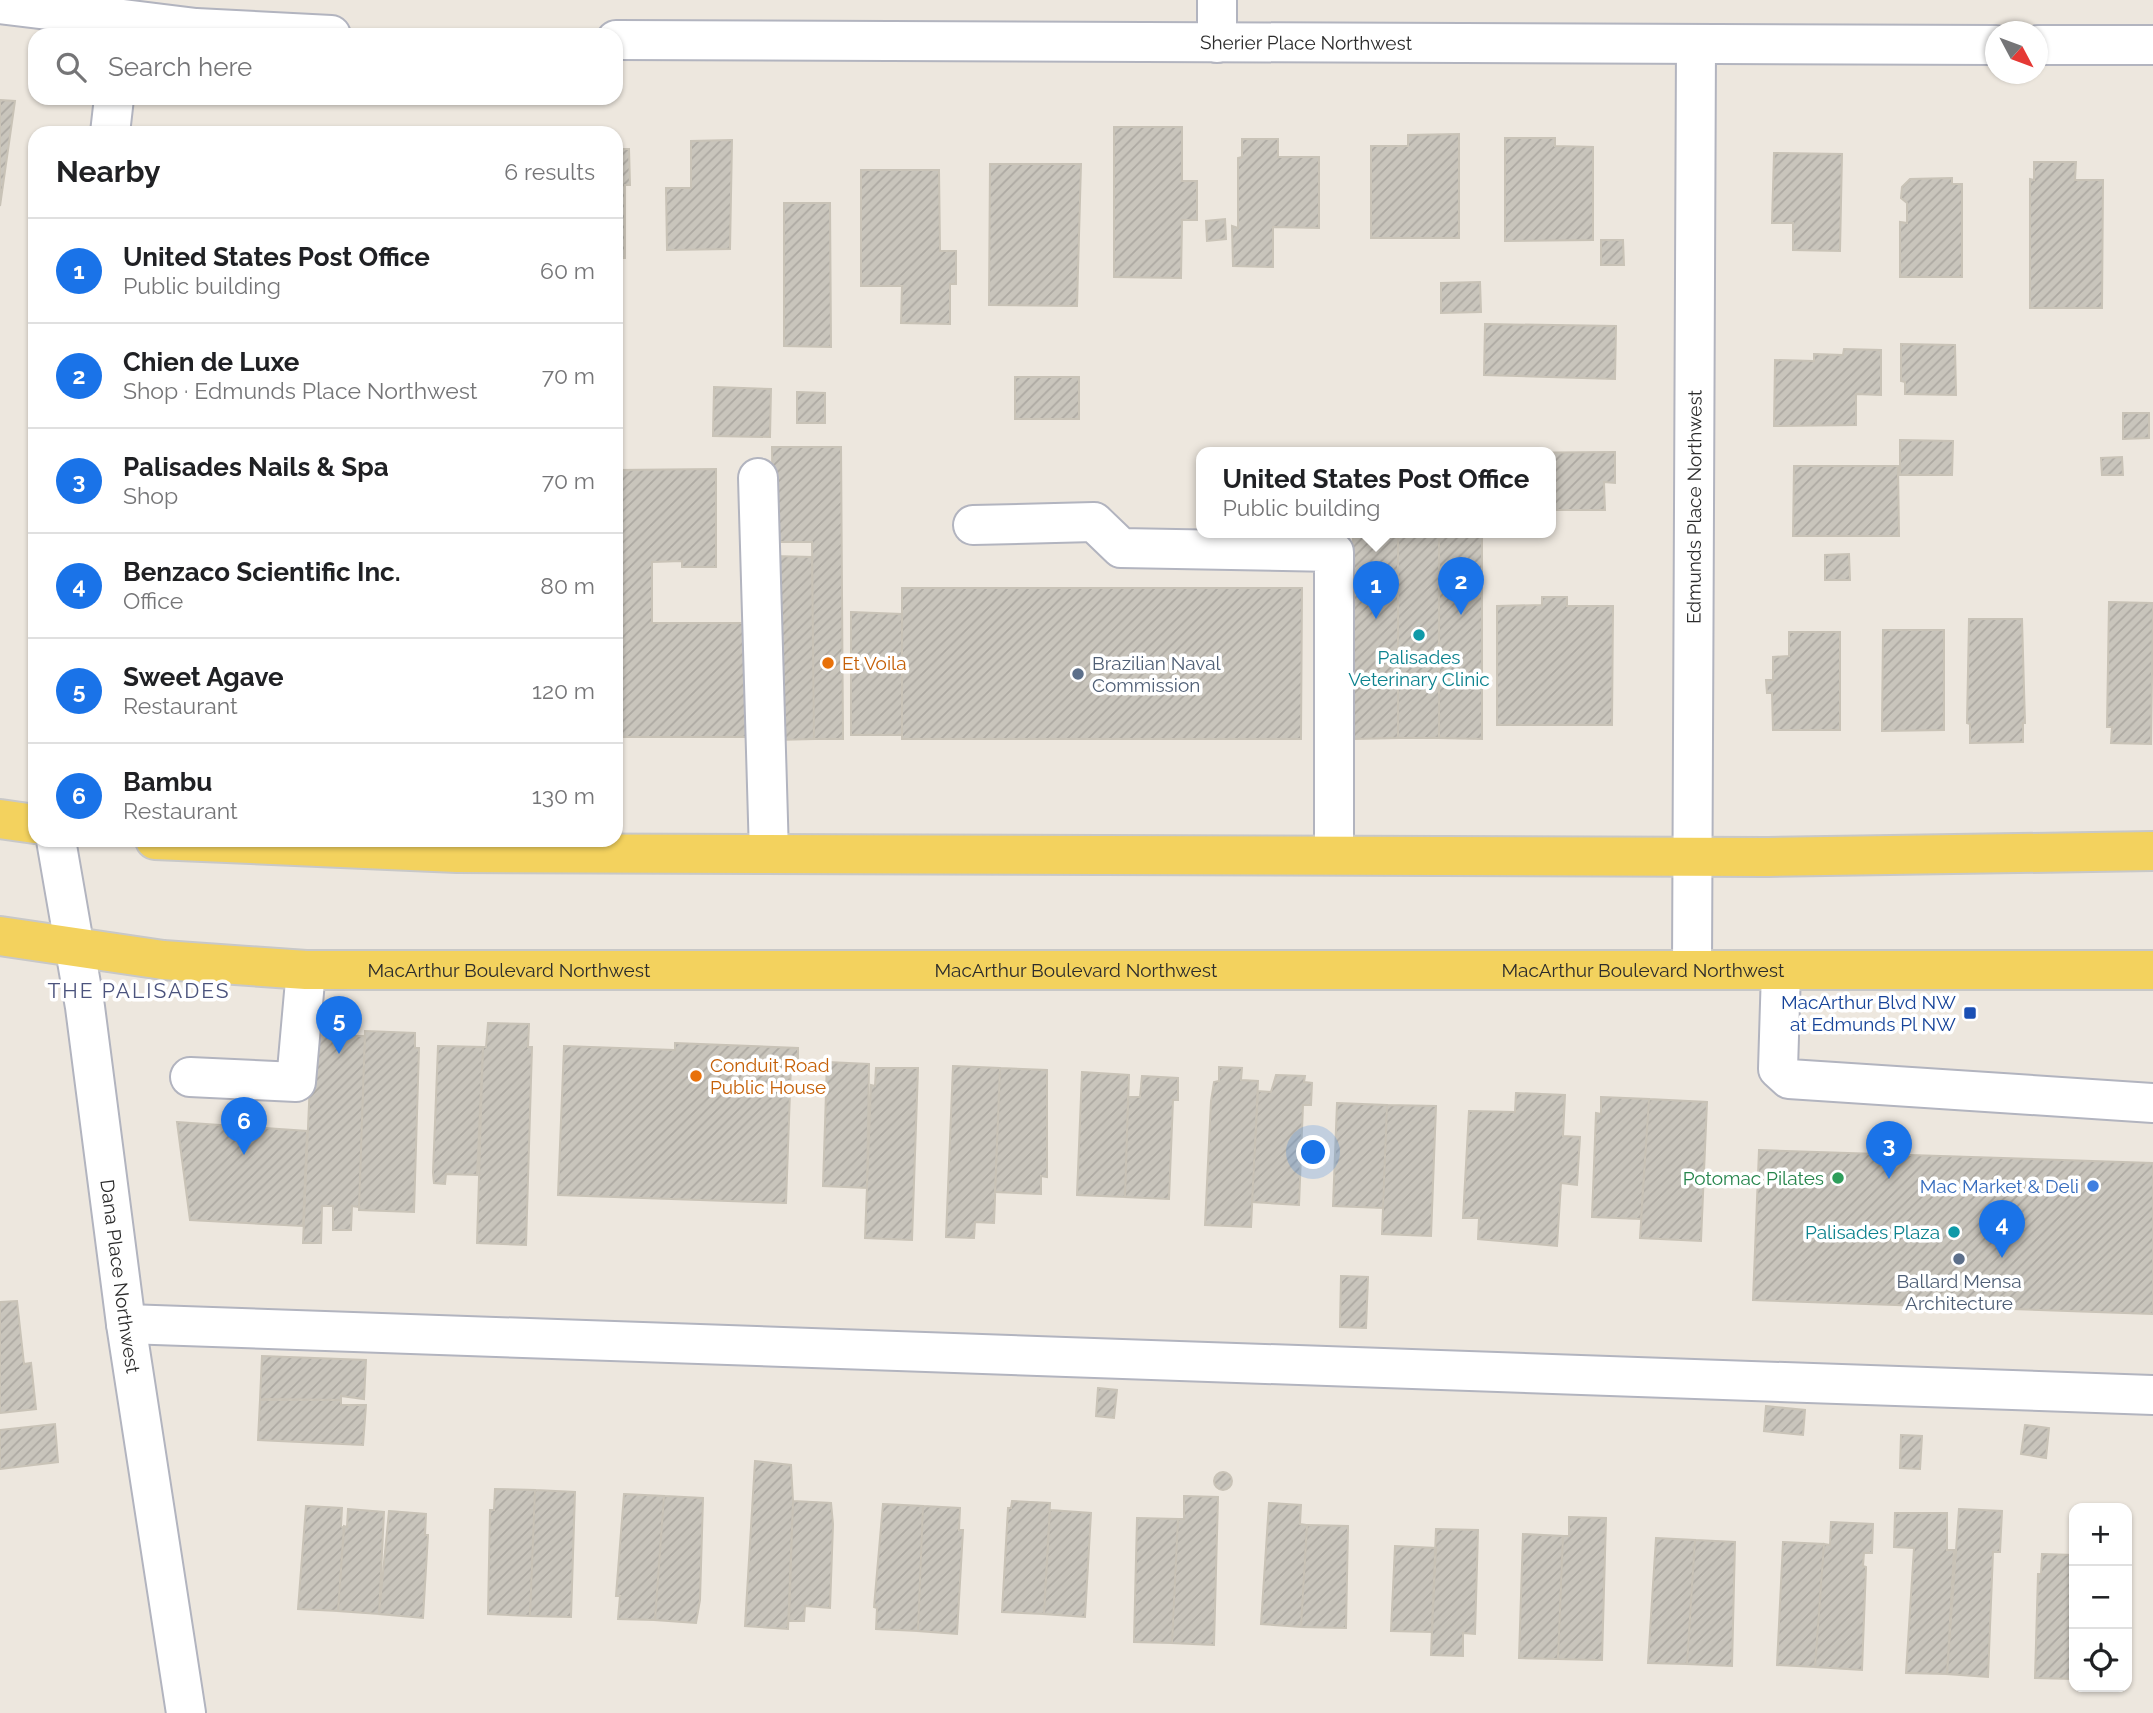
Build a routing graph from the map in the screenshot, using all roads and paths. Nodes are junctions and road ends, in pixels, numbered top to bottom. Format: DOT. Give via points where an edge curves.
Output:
graph roads {
  1 [pos="1217,0"];
  2 [pos="0,4"];
  3 [pos="122,27"];
  4 [pos="196,28"];
  5 [pos="623,40"];
  6 [pos="1217,43"];
  7 [pos="1696,45"];
  8 [pos="1985,45"];
  9 [pos="2048,45"];
  10 [pos="2153,45"];
  11 [pos="113,105"];
  12 [pos="111,126"];
  13 [pos="758,478"];
  14 [pos="973,524"];
  15 [pos="0,819"];
  16 [pos="28,823"];
  17 [pos="57,847"];
  18 [pos="318,847"];
  19 [pos="2153,851"];
  20 [pos="769,854"];
  21 [pos="1334,854"];
  22 [pos="1692,857"];
  23 [pos="0,936"];
  24 [pos="74,948"];
  25 [pos="1692,969"];
  26 [pos="306,970"];
  27 [pos="2153,970"];
  28 [pos="1781,971"];
  29 [pos="190,1077"];
  30 [pos="2153,1103"];
  31 [pos="126,1324"];
  32 [pos="2153,1395"];
  33 [pos="186,1713"];
  1 -- 6 [label="street"];
  2 -- 3 [label="street"];
  3 -- 4 [label="street"];
  5 -- 6 [label="street, Sherier Place Northwest"];
  6 -- 7 [label="street, Sherier Place Northwest"];
  7 -- 8 [label="street, Sherier Place Northwest"];
  7 -- 22 [label="street, Edmunds Place Northwest"];
  9 -- 10 [label="street"];
  11 -- 12 [label="street"];
  13 -- 20 [label="street"];
  14 -- 21 [label="street" via="1094,522 1121,548 1334,552"];
  15 -- 16 [label="main road"];
  17 -- 24 [label="street, Dana Place Northwest"];
  18 -- 20 [label="main road" via="457,853"];
  19 -- 22 [label="main road"];
  20 -- 21 [label="main road"];
  21 -- 22 [label="main road"];
  22 -- 25 [label="street, Edmunds Place Northwest"];
  23 -- 24 [label="main road, MacArthur Boulevard Northwest"];
  24 -- 26 [label="main road, MacArthur Boulevard Northwest" via="163,960"];
  24 -- 31 [label="street, Dana Place Northwest"];
  25 -- 26 [label="main road, MacArthur Boulevard Northwest"];
  25 -- 28 [label="main road, MacArthur Boulevard Northwest"];
  26 -- 29 [label="street" via="296,1082"];
  27 -- 28 [label="main road, MacArthur Boulevard Northwest"];
  28 -- 30 [label="street" via="1778,1069 1789,1079"];
  31 -- 32 [label="street"];
  31 -- 33 [label="street, Dana Place Northwest"];
}
